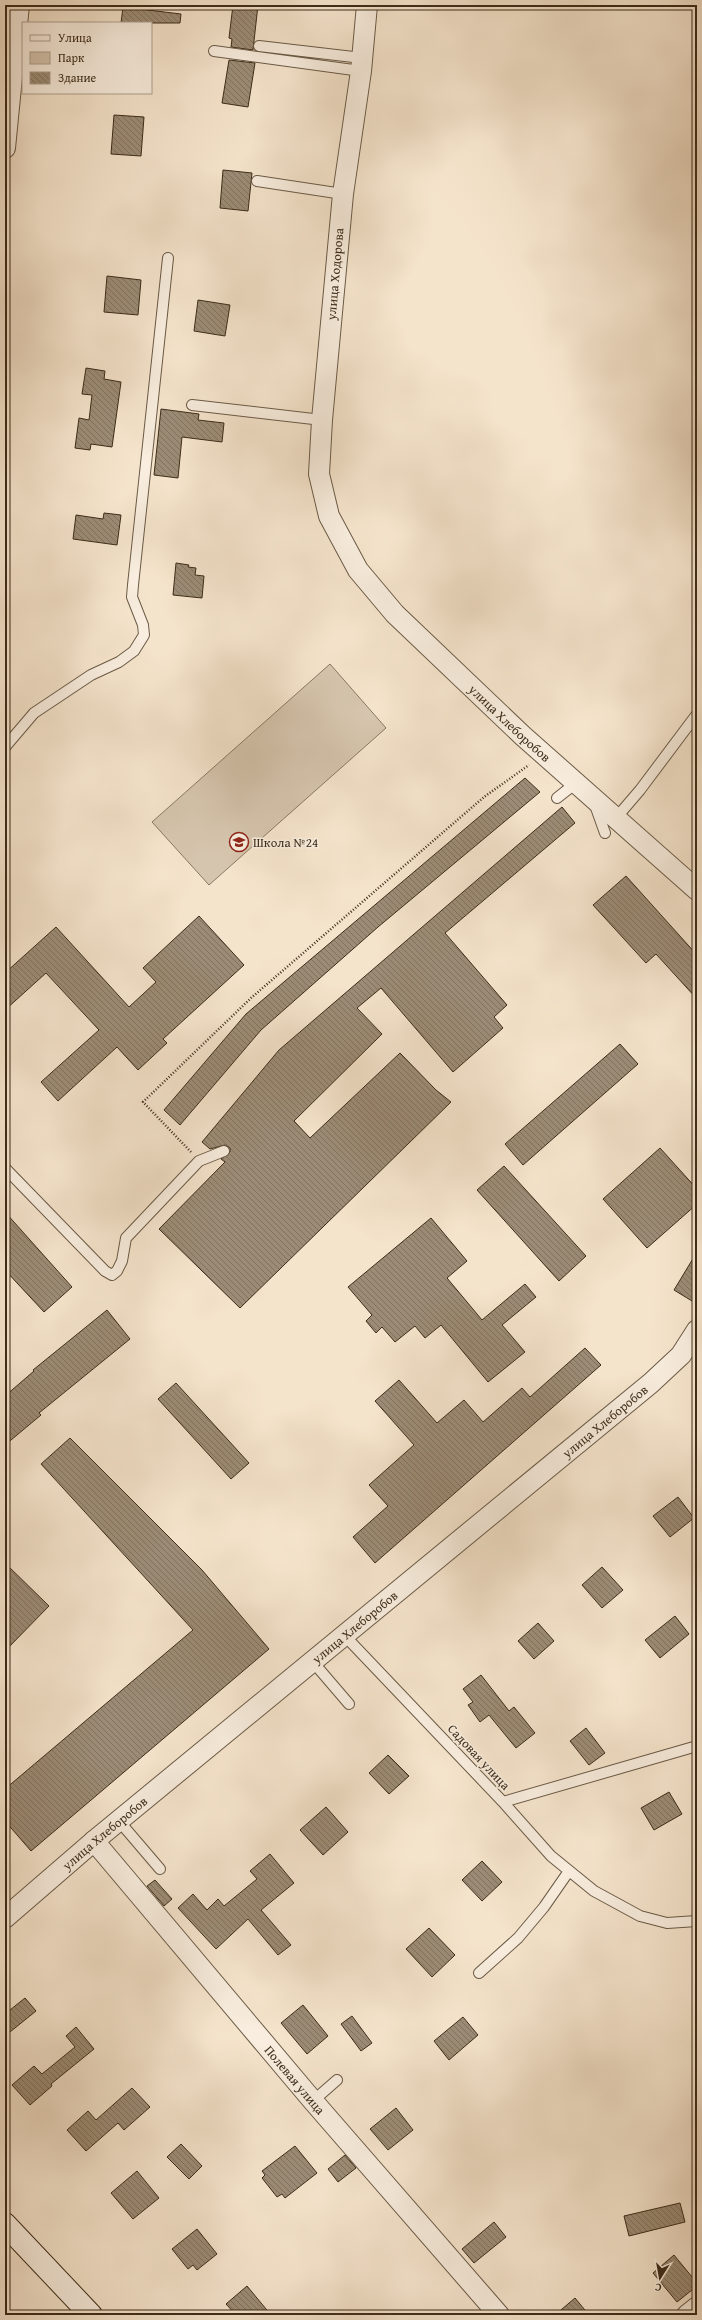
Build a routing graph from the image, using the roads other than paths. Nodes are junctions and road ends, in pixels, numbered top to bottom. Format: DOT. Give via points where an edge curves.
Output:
graph roads {
  1 [pos="19,5"];
  2 [pos="367,5"];
  3 [pos="259,46"];
  4 [pos="214,51"];
  5 [pos="361,64"];
  6 [pos="5,148"];
  7 [pos="257,181"];
  8 [pos="343,194"];
  9 [pos="168,258"];
  10 [pos="192,405"];
  11 [pos="322,420"];
  12 [pos="341,540"];
  13 [pos="697,714"];
  14 [pos="5,747"];
  15 [pos="576,783"];
  16 [pos="557,798"];
  17 [pos="610,825"];
  18 [pos="697,890"];
  19 [pos="224,1151"];
  20 [pos="5,1168"];
  21 [pos="697,1330"];
  22 [pos="345,1636"];
  23 [pos="313,1662"];
  24 [pos="349,1704"];
  25 [pos="697,1746"];
  26 [pos="503,1802"];
  27 [pos="119,1821"];
  28 [pos="94,1841"];
  29 [pos="160,1870"];
  30 [pos="569,1871"];
  31 [pos="5,1918"];
  32 [pos="697,1922"];
  33 [pos="479,1973"];
  34 [pos="337,2080"];
  35 [pos="313,2100"];
  36 [pos="5,2224"];
  37 [pos="697,2307"];
  38 [pos="91,2315"];
  39 [pos="499,2315"];
  40 [pos="687,2315"];
  1 -- 6 [label="street"];
  2 -- 5 [label="street, улица Ходорова"];
  3 -- 5 [label="lane"];
  4 -- 5 [label="lane"];
  5 -- 8 [label="street, улица Ходорова"];
  7 -- 8 [label="lane"];
  8 -- 11 [label="street, улица Ходорова"];
  9 -- 14 [label="lane" via="132,597 143,625 144,635 134,651 119,662 91,675 34,712"];
  10 -- 11 [label="lane"];
  11 -- 12 [label="street, улица Ходорова" via="319,474 329,516"];
  12 -- 15 [label="street, улица Хлеборобов" via="358,570 395,614"];
  13 -- 17 [label="lane" via="640,790"];
  15 -- 16 [label="lane"];
  15 -- 17 [label="street, улица Хлеборобов" via="593,798"];
  17 -- 18 [label="street, улица Хлеборобов"];
  19 -- 20 [label="lane" via="199,1161 126,1238 122,1261 118,1271 112,1275 105,1271"];
  21 -- 22 [label="street, улица Хлеборобов" via="681,1354 651,1383"];
  22 -- 23 [label="street, улица Хлеборобов"];
  22 -- 26 [label="lane, Садовая улица"];
  23 -- 24 [label="lane"];
  23 -- 27 [label="street, улица Хлеборобов"];
  25 -- 26 [label="lane, Садовая улица"];
  26 -- 30 [label="lane" via="551,1856"];
  27 -- 28 [label="street, улица Хлеборобов"];
  27 -- 29 [label="lane"];
  28 -- 31 [label="street, улица Хлеборобов"];
  28 -- 35 [label="street, Полевая улица"];
  30 -- 32 [label="lane" via="594,1891 640,1916 667,1923"];
  30 -- 33 [label="lane" via="518,1938"];
  34 -- 35 [label="lane"];
  35 -- 39 [label="street, Полевая улица"];
  36 -- 38 [label="main road"];
  37 -- 40 [label="street"];
}
